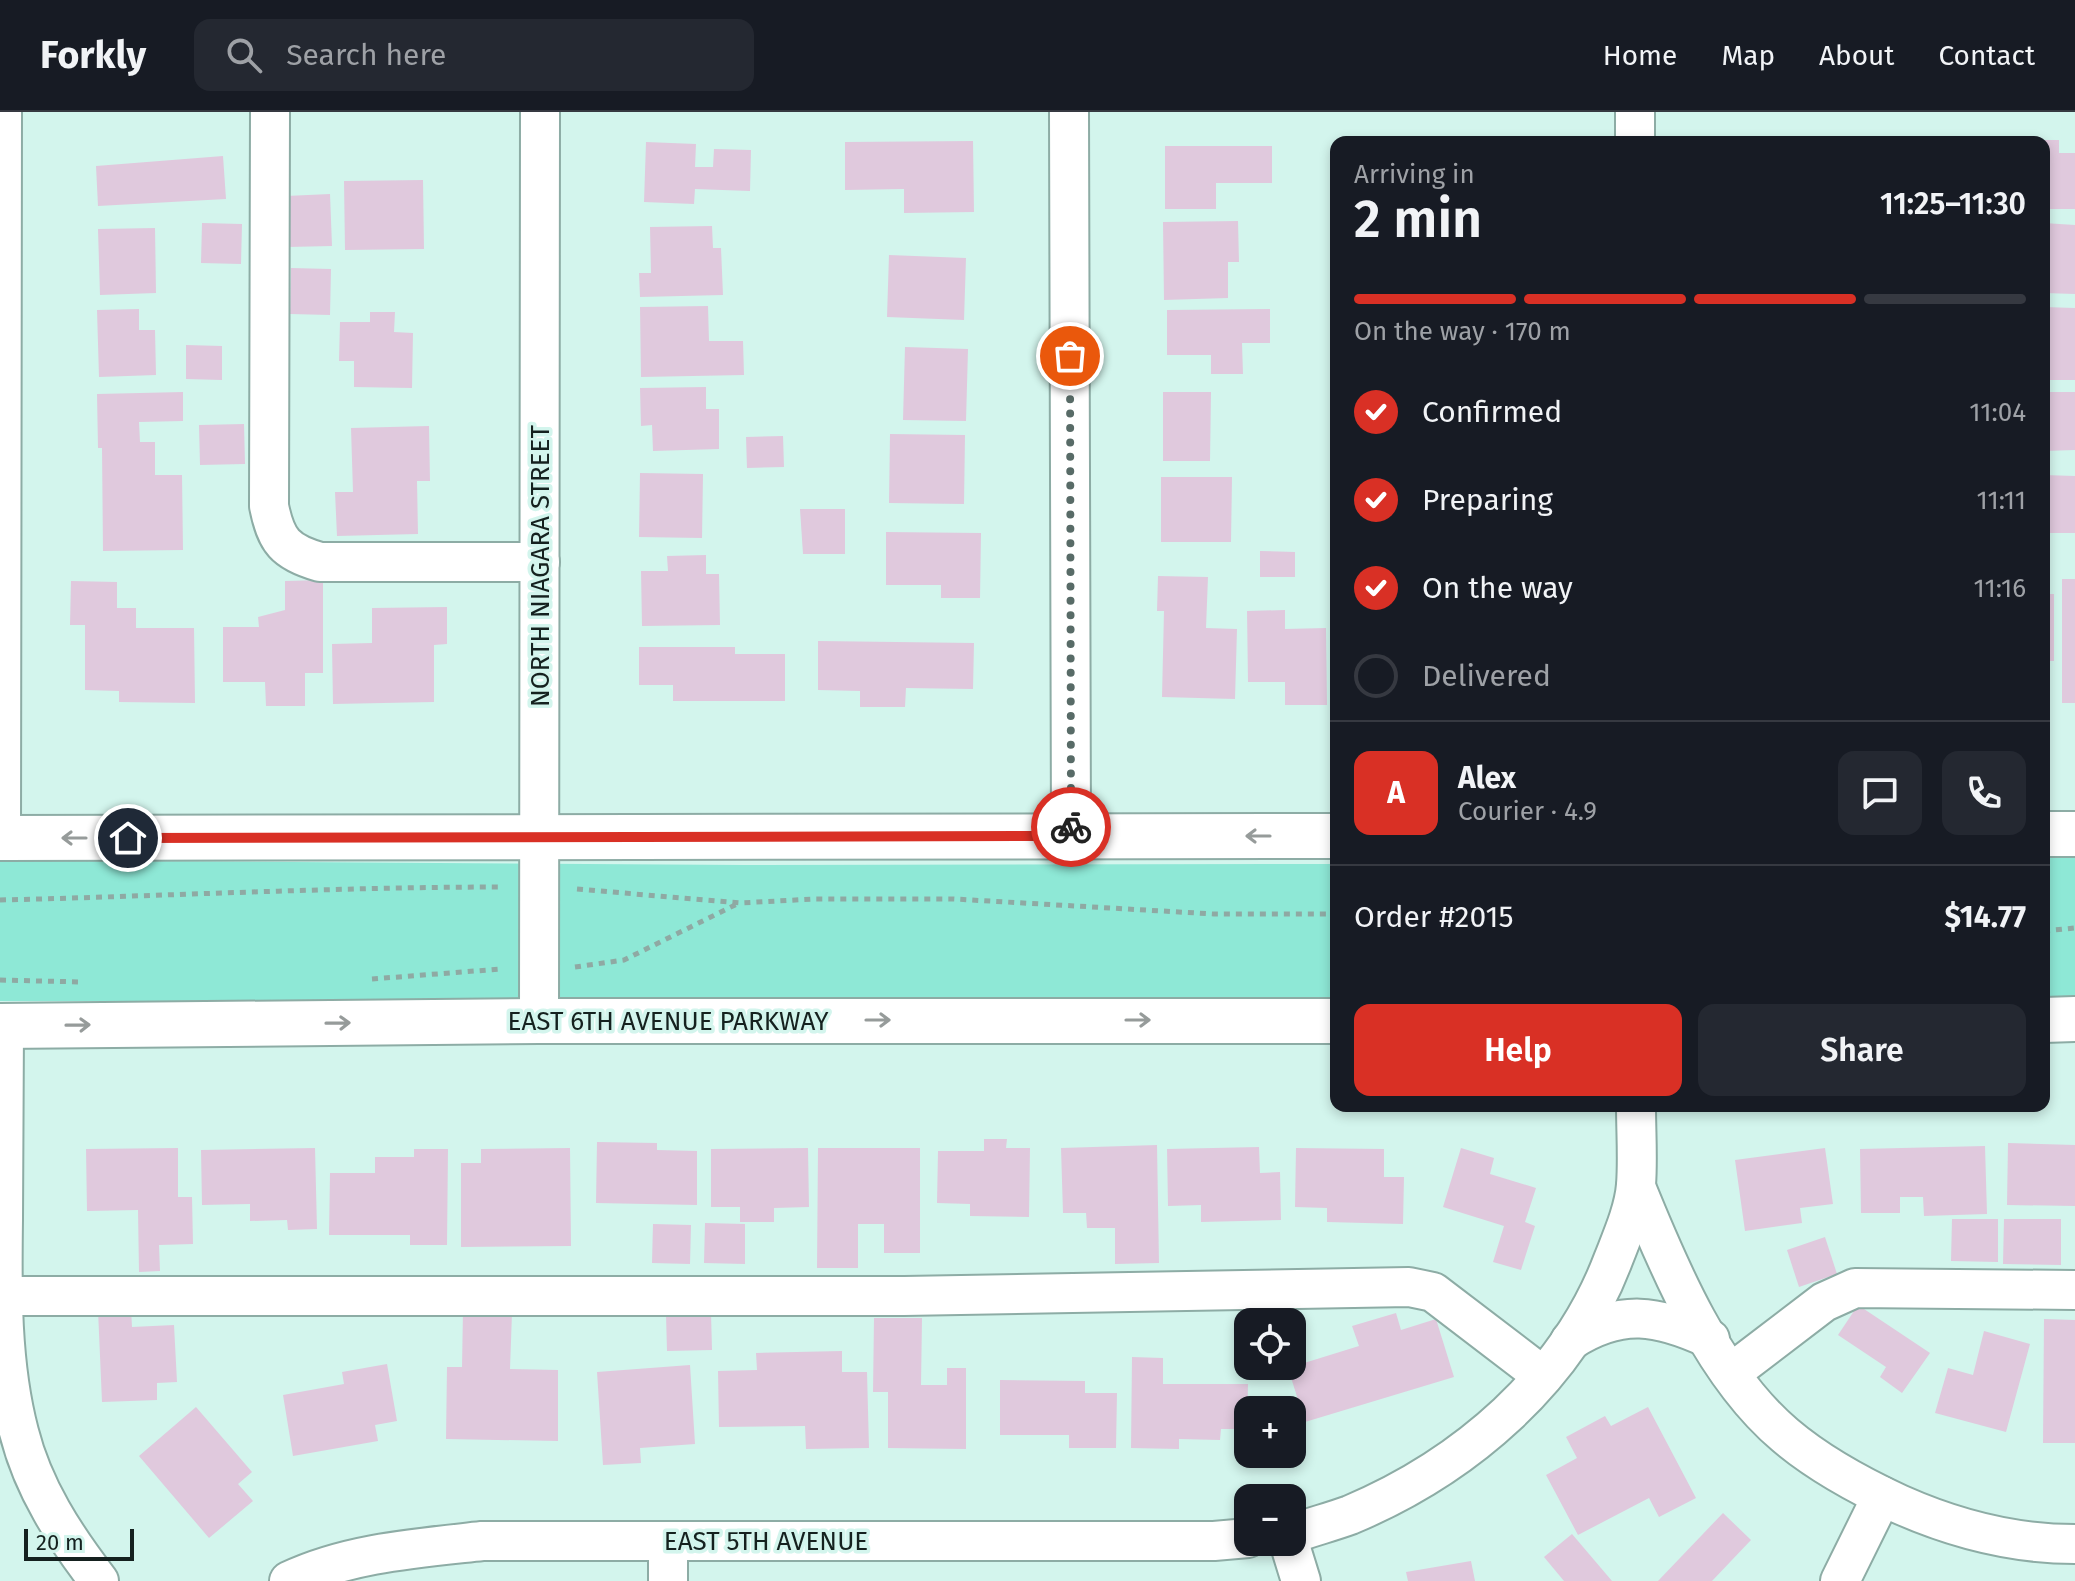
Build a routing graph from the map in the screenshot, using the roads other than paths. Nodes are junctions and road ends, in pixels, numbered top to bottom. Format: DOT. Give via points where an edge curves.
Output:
graph roads {
  1 [pos="2,112"];
  2 [pos="270,112"];
  3 [pos="540,112"];
  4 [pos="1069,112"];
  5 [pos="1635,112"];
  6 [pos="1635,136"];
  7 [pos="540,562"];
  8 [pos="2050,834"];
  9 [pos="2075,834"];
  10 [pos="1071,836"];
  11 [pos="1330,836"];
  12 [pos="540,837"];
  13 [pos="0,838"];
  14 [pos="2075,1019"];
  15 [pos="2050,1020"];
  16 [pos="539,1021"];
  17 [pos="1330,1021"];
  18 [pos="2,1026"];
  19 [pos="1636,1112"];
  20 [pos="1636,1187"];
  21 [pos="2075,1290"];
  22 [pos="1,1296"];
  23 [pos="1710,1339"];
  24 [pos="1570,1341"];
  25 [pos="1731,1373"];
  26 [pos="1543,1376"];
  27 [pos="1882,1496"];
  28 [pos="1306,1529"];
  29 [pos="1234,1539"];
  30 [pos="668,1541"];
  31 [pos="2075,1544"];
  32 [pos="1293,1556"];
  33 [pos="99,1581"];
  34 [pos="289,1581"];
  35 [pos="668,1581"];
  36 [pos="1301,1581"];
  37 [pos="1840,1581"];
  1 -- 13 [label="street"];
  2 -- 7 [label="street" via="269,506 282,543 298,556 320,562"];
  3 -- 7 [label="street, NORTH NIAGARA STREET"];
  4 -- 10 [label="street"];
  5 -- 6 [label="street"];
  7 -- 12 [label="street, NORTH NIAGARA STREET"];
  8 -- 9 [label="main road"];
  11 -- 10 [label="main road, one-way"];
  10 -- 12 [label="main road"];
  12 -- 13 [label="main road, one-way"];
  12 -- 16 [label="street, NORTH NIAGARA STREET"];
  14 -- 15 [label="main road"];
  16 -- 17 [label="main road, EAST 6TH AVENUE PARKWAY, one-way"];
  18 -- 16 [label="main road, EAST 6TH AVENUE PARKWAY, one-way"];
  18 -- 22 [label="street"];
  19 -- 20 [label="street"];
  20 -- 23 [label="street" via="1660,1246"];
  20 -- 24 [label="street" via="1609,1271"];
  21 -- 25 [label="street" via="1855,1288 1824,1302"];
  22 -- 26 [label="street" via="888,1296 1409,1287 1433,1292"];
  22 -- 33 [label="street" via="19,1433 37,1483 68,1541"];
  23 -- 24 [label="street" via="1680,1325 1635,1318 1594,1325"];
  23 -- 25 [label="street"];
  24 -- 26 [label="street"];
  25 -- 27 [label="street" via="1783,1433"];
  26 -- 28 [label="street" via="1489,1432 1440,1466 1348,1515"];
  27 -- 31 [label="street" via="1958,1527"];
  27 -- 37 [label="street"];
  29 -- 30 [label="street, EAST 5TH AVENUE"];
  30 -- 34 [label="street, EAST 5TH AVENUE" via="482,1541 414,1548"];
  30 -- 35 [label="street"];
  32 -- 36 [label="street"];
}
